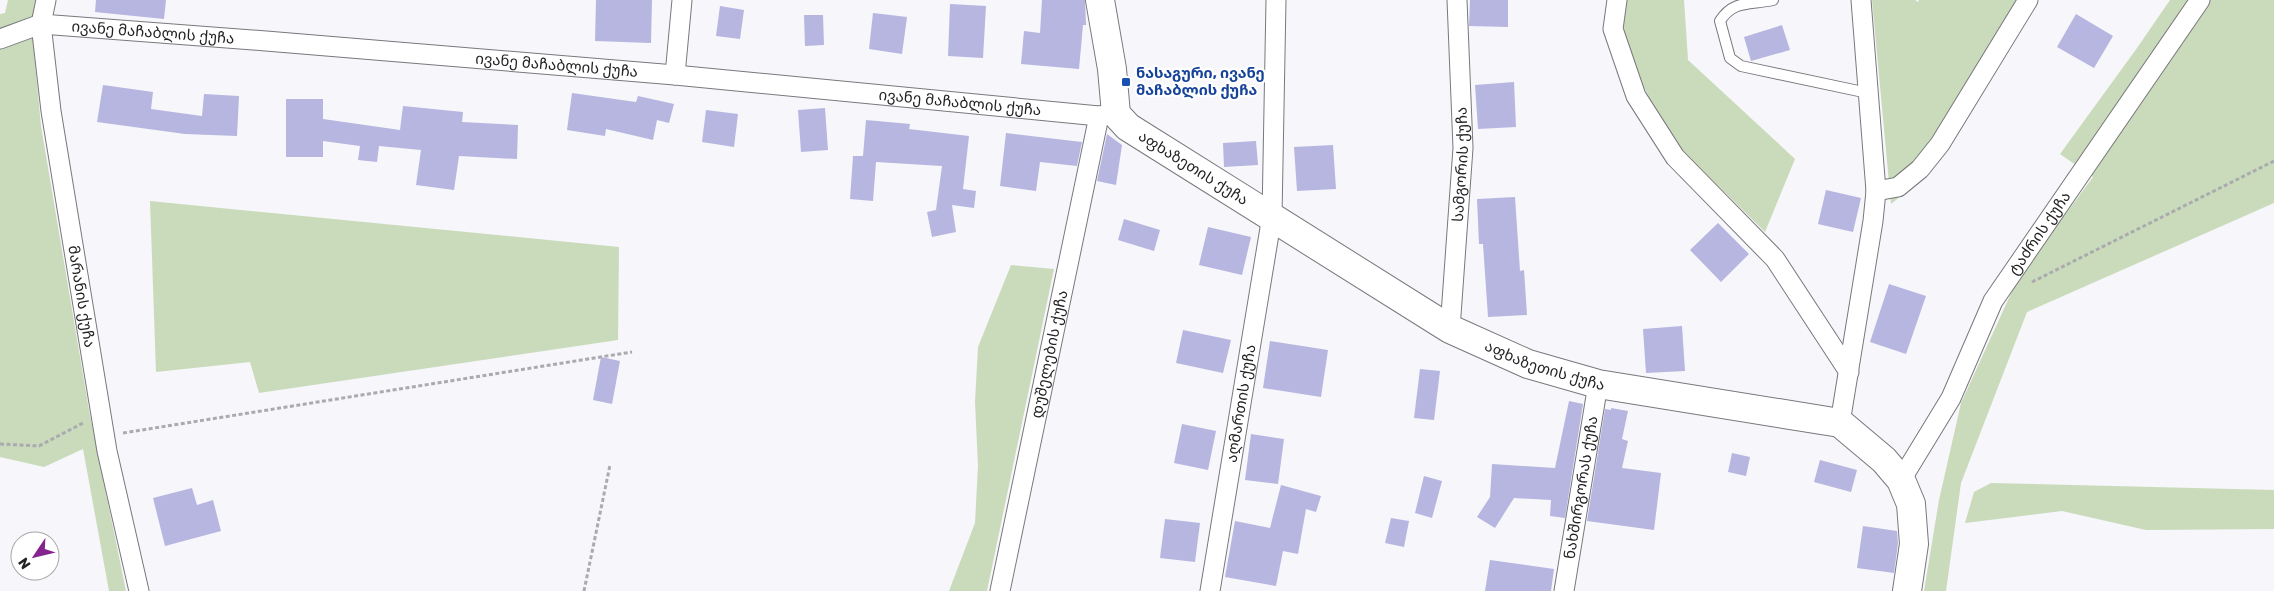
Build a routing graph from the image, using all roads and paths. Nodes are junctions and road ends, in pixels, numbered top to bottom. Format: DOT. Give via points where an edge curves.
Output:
graph roads {
  1 [pos="46,0"];
  2 [pos="682,0"];
  3 [pos="1100,0"];
  4 [pos="1276,0"];
  5 [pos="1457,0"];
  6 [pos="1617,0"];
  7 [pos="1773,0"];
  8 [pos="1861,0"];
  9 [pos="2028,0"];
  10 [pos="2200,0"];
  11 [pos="41,24"];
  12 [pos="0,39"];
  13 [pos="675,75"];
  14 [pos="1868,94"];
  15 [pos="1108,115"];
  16 [pos="2274,161"];
  17 [pos="1876,191"];
  18 [pos="1272,216"];
  19 [pos="2028,284"];
  20 [pos="1450,329"];
  21 [pos="632,352"];
  22 [pos="1849,372"];
  23 [pos="1598,384"];
  24 [pos="101,414"];
  25 [pos="1840,423"];
  26 [pos="105,436"];
  27 [pos="0,444"];
  28 [pos="610,465"];
  29 [pos="1901,480"];
  30 [pos="139,591"];
  31 [pos="584,591"];
  32 [pos="1000,591"];
  33 [pos="1210,591"];
  34 [pos="1564,591"];
  35 [pos="1907,591"];
  1 -- 11 [label="street, მარანის ქუჩა"];
  2 -- 13 [label="street"];
  3 -- 15 [label="street" via="1112,69"];
  4 -- 18 [label="street, აღმართის ქუჩა"];
  5 -- 20 [label="street, სამგორის ქუჩა" via="1463,148"];
  6 -- 22 [label="street" via="1612,29 1636,96 1675,157 1775,258"];
  7 -- 14 [label="lane" via="1735,3 1726,10 1720,21 1730,58 1741,66"];
  8 -- 14 [label="street"];
  9 -- 17 [label="street" via="1940,144 1920,169 1898,187"];
  10 -- 29 [label="street, ტაძრის ქუჩა" via="1994,301 1951,398"];
  11 -- 12 [label="street, ივანე მაჩაბლის ქუჩა"];
  11 -- 13 [label="street, ივანე მაჩაბლის ქუჩა"];
  11 -- 24 [label="street, მარანის ქუჩა" via="50,111"];
  13 -- 15 [label="street, ივანე მაჩაბლის ქუჩა"];
  14 -- 17 [label="street"];
  15 -- 18 [label="street, აფხაზეთის ქუჩა"];
  15 -- 32 [label="street, დუშელების ქუჩა"];
  16 -- 19 [label="path"];
  17 -- 22 [label="street"];
  18 -- 20 [label="street, აფხაზეთის ქუჩა"];
  18 -- 33 [label="street, აღმართის ქუჩა"];
  20 -- 23 [label="street, აფხაზეთის ქუჩა" via="1528,364"];
  21 -- 26 [label="path"];
  22 -- 25 [label="street"];
  23 -- 25 [label="street, აფხაზეთის ქუჩა"];
  23 -- 34 [label="street, ნახშირგორას ქუჩა"];
  24 -- 26 [label="street, მარანის ქუჩა"];
  24 -- 27 [label="path" via="39,446"];
  25 -- 29 [label="street" via="1884,460"];
  26 -- 30 [label="street, მარანის ქუჩა"];
  28 -- 31 [label="path"];
  29 -- 35 [label="street" via="1911,504 1914,544"];
}
